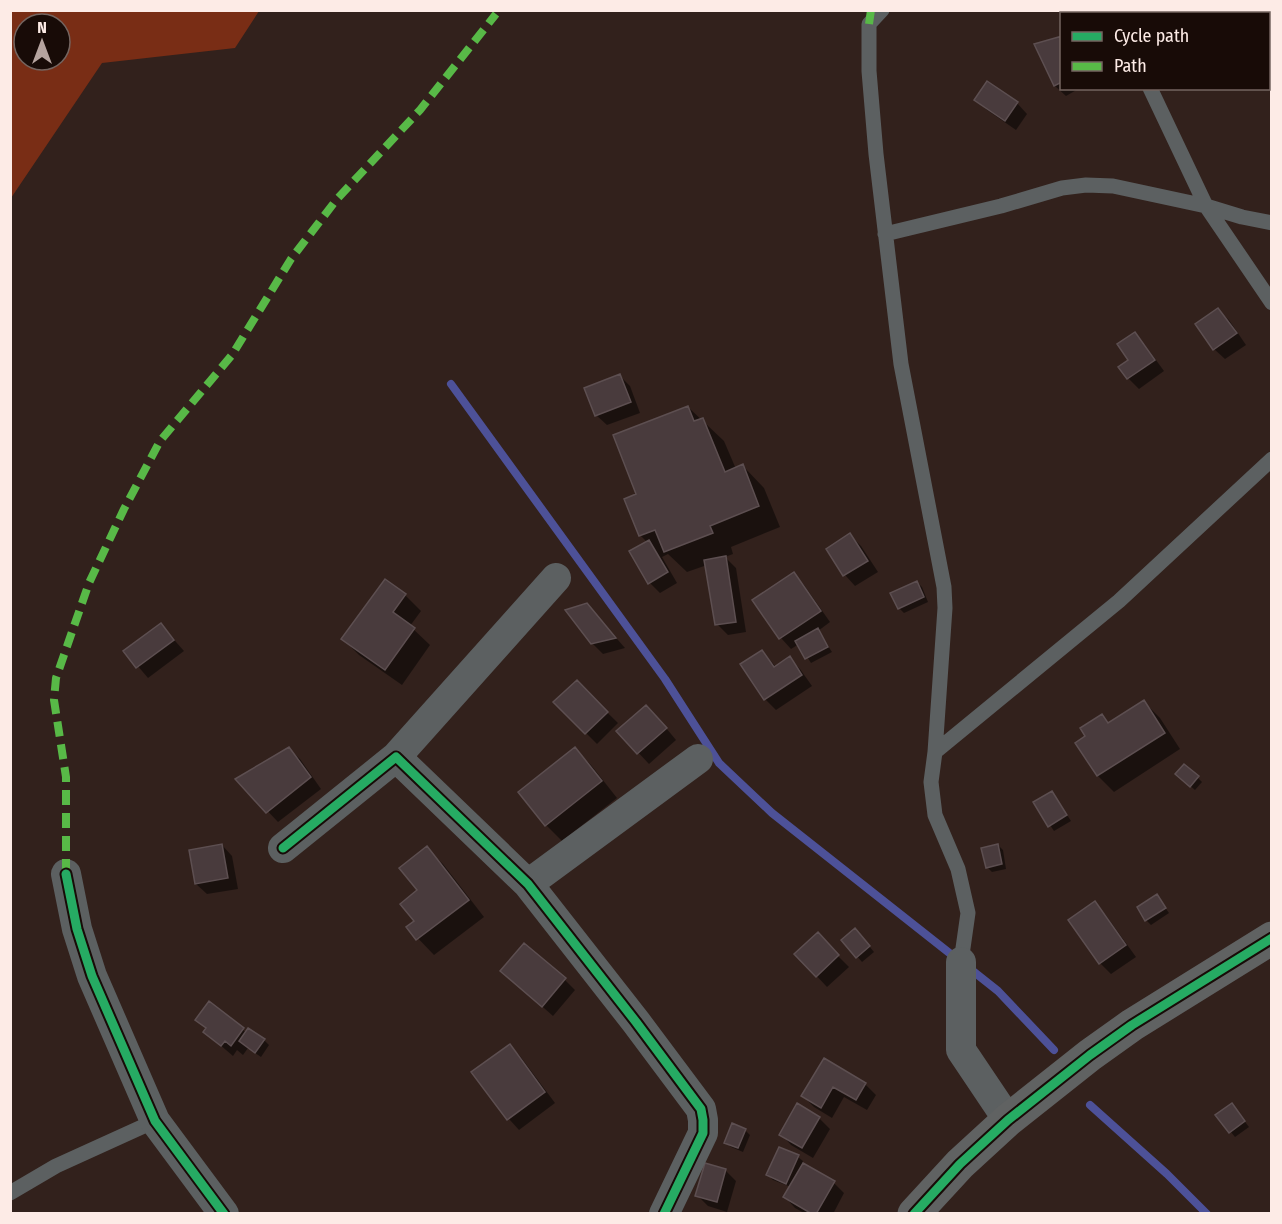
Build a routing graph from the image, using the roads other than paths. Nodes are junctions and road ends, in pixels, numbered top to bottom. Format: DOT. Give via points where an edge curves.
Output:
graph roads {
  1 [pos="882,10"];
  2 [pos="1151,90"];
  3 [pos="1206,206"];
  4 [pos="1272,223"];
  5 [pos="885,234"];
  6 [pos="1272,303"];
  7 [pos="1272,459"];
  8 [pos="556,578"];
  9 [pos="935,752"];
  10 [pos="396,757"];
  11 [pos="698,759"];
  12 [pos="282,848"];
  13 [pos="66,874"];
  14 [pos="528,884"];
  15 [pos="1272,938"];
  16 [pos="961,962"];
  17 [pos="1008,1120"];
  18 [pos="155,1121"];
  19 [pos="10,1193"];
  20 [pos="224,1214"];
  21 [pos="664,1214"];
  22 [pos="914,1214"];
  1 -- 5 [label="lane" via="868,24 868,71"];
  2 -- 3 [label="lane"];
  3 -- 4 [label="lane"];
  3 -- 5 [label="lane" via="1086,184"];
  3 -- 6 [label="lane"];
  5 -- 9 [label="lane" via="901,364 944,586"];
  7 -- 9 [label="lane" via="1119,601"];
  8 -- 10 [label="street"];
  9 -- 16 [label="lane" via="931,782 935,815 958,869 968,913"];
  10 -- 12 [label="street"];
  10 -- 14 [label="street"];
  11 -- 14 [label="street"];
  13 -- 18 [label="street" via="92,976"];
  14 -- 21 [label="street" via="700,1109 702,1133"];
  15 -- 17 [label="street" via="1132,1025"];
  16 -- 17 [label="street" via="961,1050"];
  17 -- 22 [label="street"];
  18 -- 19 [label="lane" via="56,1166"];
  18 -- 20 [label="street"];
}
